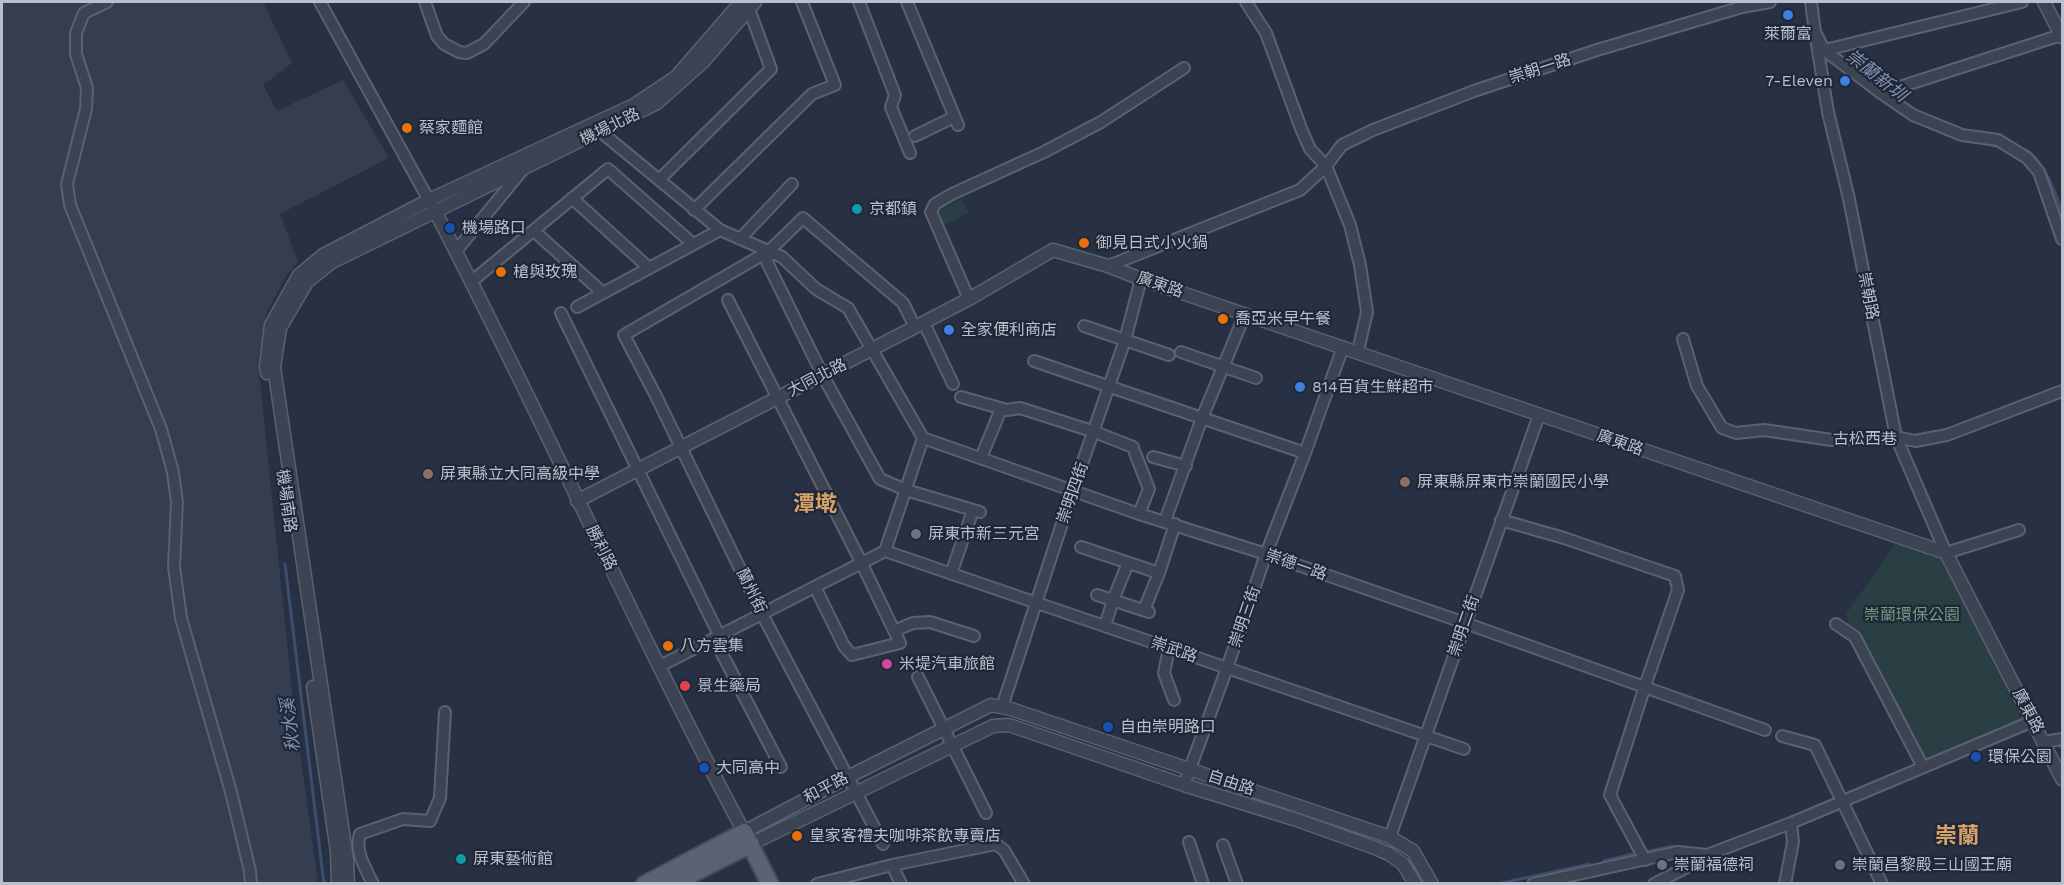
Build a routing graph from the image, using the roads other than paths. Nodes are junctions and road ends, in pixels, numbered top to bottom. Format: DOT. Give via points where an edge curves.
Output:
graph roads {
  1 [pos="107,2"];
  2 [pos="320,2"];
  3 [pos="425,2"];
  4 [pos="524,2"];
  5 [pos="802,2"];
  6 [pos="859,2"];
  7 [pos="907,2"];
  8 [pos="1246,2"];
  9 [pos="1770,2"];
  10 [pos="1811,2"];
  11 [pos="2022,2"];
  12 [pos="2044,2"];
  13 [pos="748,4"];
  14 [pos="2062,36"];
  15 [pos="1821,51"];
  16 [pos="1184,68"];
  17 [pos="1881,93"];
  18 [pos="601,132"];
  19 [pos="915,136"];
  20 [pos="910,153"];
  21 [pos="522,163"];
  22 [pos="1326,166"];
  23 [pos="659,180"];
  24 [pos="792,184"];
  25 [pos="572,198"];
  26 [pos="432,205"];
  27 [pos="694,210"];
  28 [pos="720,230"];
  29 [pos="534,231"];
  30 [pos="740,239"];
  31 [pos="2062,239"];
  32 [pos="693,244"];
  33 [pos="1053,249"];
  34 [pos="456,251"];
  35 [pos="769,251"];
  36 [pos="1108,266"];
  37 [pos="649,268"];
  38 [pos="1141,279"];
  39 [pos="471,282"];
  40 [pos="603,293"];
  41 [pos="969,298"];
  42 [pos="728,300"];
  43 [pos="577,307"];
  44 [pos="561,314"];
  45 [pos="1245,314"];
  46 [pos="919,325"];
  47 [pos="1084,326"];
  48 [pos="1683,339"];
  49 [pos="1125,340"];
  50 [pos="1343,346"];
  51 [pos="872,349"];
  52 [pos="1358,351"];
  53 [pos="1181,352"];
  54 [pos="1169,355"];
  55 [pos="1034,361"];
  56 [pos="1222,366"];
  57 [pos="823,376"];
  58 [pos="1256,378"];
  59 [pos="953,384"];
  60 [pos="1109,386"];
  61 [pos="2062,391"];
  62 [pos="961,397"];
  63 [pos="777,399"];
  64 [pos="1001,409"];
  65 [pos="1539,415"];
  66 [pos="1202,418"];
  67 [pos="1095,432"];
  68 [pos="1896,437"];
  69 [pos="923,438"];
  70 [pos="681,448"];
  71 [pos="1305,453"];
  72 [pos="1153,457"];
  73 [pos="981,458"];
  74 [pos="1186,466"];
  75 [pos="638,469"];
  76 [pos="906,490"];
  77 [pos="1073,490"];
  78 [pos="577,501"];
  79 [pos="1138,514"];
  80 [pos="1501,520"];
  81 [pos="1170,523"];
  82 [pos="2019,530"];
  83 [pos="1081,547"];
  84 [pos="885,551"];
  85 [pos="1946,553"];
  86 [pos="1266,554"];
  87 [pos="861,562"];
  88 [pos="1128,563"];
  89 [pos="1159,573"];
  90 [pos="951,574"];
  91 [pos="815,587"];
  92 [pos="1097,595"];
  93 [pos="1113,600"];
  94 [pos="1036,603"];
  95 [pos="762,614"];
  96 [pos="1465,623"];
  97 [pos="1836,624"];
  98 [pos="1105,626"];
  99 [pos="894,631"];
  100 [pos="719,635"];
  101 [pos="974,636"];
  102 [pos="1169,648"];
  103 [pos="660,666"];
  104 [pos="1227,668"];
  105 [pos="918,677"];
  106 [pos="1645,686"];
  107 [pos="1174,700"];
  108 [pos="1006,708"];
  109 [pos="445,712"];
  110 [pos="2033,721"];
  111 [pos="1009,725"];
  112 [pos="943,728"];
  113 [pos="1765,730"];
  114 [pos="1425,736"];
  115 [pos="1782,736"];
  116 [pos="2062,739"];
  117 [pos="2044,742"];
  118 [pos="952,745"];
  119 [pos="1464,749"];
  120 [pos="2057,760"];
  121 [pos="781,767"];
  122 [pos="1923,767"];
  123 [pos="1190,770"];
  124 [pos="848,777"];
  125 [pos="2062,779"];
  126 [pos="1184,786"];
  127 [pos="857,794"];
  128 [pos="1841,802"];
  129 [pos="986,813"];
  130 [pos="1791,823"];
  131 [pos="1390,837"];
  132 [pos="748,838"];
  133 [pos="1189,842"];
  134 [pos="883,844"];
  135 [pos="1223,845"];
  136 [pos="1641,855"];
  137 [pos="1707,855"];
  138 [pos="892,866"];
  139 [pos="679,882"];
  140 [pos="1658,883"];
  141 [pos="251,884"];
  142 [pos="338,884"];
  143 [pos="348,884"];
  144 [pos="373,884"];
  145 [pos="645,884"];
  146 [pos="770,884"];
  147 [pos="817,884"];
  148 [pos="902,884"];
  149 [pos="1024,884"];
  150 [pos="1203,884"];
  151 [pos="1237,884"];
  152 [pos="1414,884"];
  153 [pos="1432,884"];
  154 [pos="1533,884"];
  155 [pos="1785,884"];
  156 [pos="1882,884"];
  1 -- 141 [label="street" via="84,13 76,33 76,54 87,88 86,109 68,184 70,205 161,429 173,472 177,502 174,567 181,618 231,792"];
  2 -- 26 [label="street"];
  3 -- 4 [label="street" via="437,36 444,44 467,53 484,44"];
  5 -- 27 [label="street" via="835,85 812,94"];
  6 -- 20 [label="street" via="896,95 891,108"];
  7 -- 19 [label="street" via="956,121"];
  8 -- 22 [label="street" via="1266,33 1311,149"];
  9 -- 22 [label="street, 崇朝一路" via="1597,50 1474,91 1342,145"];
  10 -- 15 [label="street"];
  11 -- 15 [label="street"];
  12 -- 14 [label="street"];
  13 -- 18 [label="street, 機場北路" via="703,62 657,103"];
  13 -- 21 [label="street, 機場北路" via="676,77 634,105"];
  13 -- 23 [label="street" via="771,69"];
  14 -- 17 [label="street"];
  15 -- 17 [label="street"];
  15 -- 68 [label="street, 崇朝路" via="1828,112"];
  16 -- 41 [label="street" via="1101,122 935,204 931,212"];
  17 -- 31 [label="street" via="1913,115 1962,135 1998,140 2026,158 2039,172"];
  18 -- 21 [label="street, 機場北路"];
  18 -- 23 [label="street"];
  21 -- 26 [label="street, 機場北路"];
  21 -- 34 [label="street"];
  22 -- 36 [label="street, 崇朝一路" via="1300,190"];
  22 -- 52 [label="street" via="1350,225 1360,265 1367,312"];
  23 -- 27 [label="street"];
  24 -- 30 [label="street"];
  25 -- 29 [label="street"];
  25 -- 32 [label="street" via="608,169"];
  25 -- 37 [label="street"];
  26 -- 34 [label="street, 勝利路"];
  26 -- 142 [label="street, 機場南路" via="323,255 299,275 271,325 266,366 337,852"];
  26 -- 143 [label="street, 機場南路" via="332,262 307,282 280,328 274,367"];
  27 -- 28 [label="street"];
  28 -- 30 [label="street"];
  28 -- 32 [label="street"];
  29 -- 39 [label="street"];
  29 -- 40 [label="street"];
  30 -- 35 [label="street"];
  32 -- 37 [label="street"];
  33 -- 36 [label="street, 廣東路"];
  33 -- 41 [label="street, 大同北路"];
  34 -- 39 [label="street, 勝利路"];
  35 -- 46 [label="street" via="803,218 903,303"];
  35 -- 51 [label="street" via="782,257 816,289 848,308"];
  35 -- 57 [label="street" via="767,262"];
  35 -- 70 [label="street, 蘭州街" via="624,335"];
  36 -- 38 [label="street, 廣東路"];
  37 -- 40 [label="street"];
  38 -- 45 [label="street, 廣東路"];
  38 -- 49 [label="street, 崇明四街"];
  39 -- 78 [label="street, 勝利路"];
  40 -- 43 [label="street"];
  41 -- 46 [label="street, 大同北路"];
  42 -- 63 [label="street"];
  44 -- 75 [label="street"];
  45 -- 50 [label="street, 廣東路"];
  45 -- 56 [label="street"];
  46 -- 51 [label="street, 大同北路"];
  46 -- 59 [label="street"];
  47 -- 49 [label="street"];
  48 -- 68 [label="street, 古松西巷" via="1697,386 1722,428 1736,433 1764,430 1833,440"];
  49 -- 54 [label="street"];
  49 -- 60 [label="street, 崇明四街"];
  50 -- 52 [label="street, 廣東路"];
  50 -- 71 [label="street, 崇明三街"];
  51 -- 57 [label="street, 大同北路"];
  51 -- 69 [label="street"];
  52 -- 65 [label="street, 廣東路"];
  53 -- 56 [label="street"];
  55 -- 60 [label="street"];
  56 -- 58 [label="street"];
  56 -- 66 [label="street"];
  57 -- 63 [label="street, 大同北路"];
  57 -- 76 [label="street" via="880,479"];
  60 -- 66 [label="street"];
  60 -- 67 [label="street, 崇明四街"];
  61 -- 68 [label="street, 古松西巷" via="1947,435 1915,441"];
  62 -- 64 [label="street"];
  63 -- 70 [label="street, 大同北路"];
  63 -- 87 [label="street"];
  64 -- 67 [label="street" via="1020,408"];
  64 -- 73 [label="street"];
  65 -- 80 [label="street, 崇明二街"];
  65 -- 85 [label="street, 廣東路"];
  66 -- 71 [label="street"];
  66 -- 74 [label="street"];
  67 -- 77 [label="street, 崇明四街"];
  67 -- 79 [label="street" via="1134,450 1149,489"];
  68 -- 85 [label="street, 崇朝路"];
  69 -- 73 [label="street, 崇德一路"];
  69 -- 76 [label="street"];
  70 -- 75 [label="street, 大同北路"];
  70 -- 95 [label="street, 蘭州街"];
  71 -- 86 [label="street, 崇明三街"];
  72 -- 74 [label="street"];
  73 -- 77 [label="street, 崇德一路"];
  74 -- 81 [label="street"];
  75 -- 78 [label="street, 大同北路"];
  75 -- 100 [label="street"];
  76 -- 84 [label="street"];
  76 -- 90 [label="street" via="976,511"];
  77 -- 79 [label="street, 崇德一路"];
  77 -- 94 [label="street, 崇明四街"];
  78 -- 103 [label="street, 勝利路"];
  79 -- 81 [label="street, 崇德一路"];
  80 -- 96 [label="street, 崇明二街"];
  80 -- 106 [label="street" via="1675,576 1678,590"];
  81 -- 86 [label="street, 崇德一路"];
  81 -- 89 [label="street"];
  82 -- 85 [label="street"];
  83 -- 88 [label="street"];
  84 -- 87 [label="street"];
  84 -- 90 [label="street, 崇武路"];
  85 -- 110 [label="street, 廣東路"];
  86 -- 96 [label="street, 崇德一路"];
  86 -- 104 [label="street, 崇明三街"];
  87 -- 91 [label="street"];
  87 -- 99 [label="street"];
  88 -- 89 [label="street"];
  88 -- 93 [label="street"];
  89 -- 93 [label="street" via="1146,611"];
  90 -- 94 [label="street, 崇武路"];
  91 -- 95 [label="street"];
  91 -- 99 [label="street" via="852,655 900,643"];
  92 -- 93 [label="street"];
  93 -- 98 [label="street"];
  94 -- 98 [label="street, 崇武路"];
  94 -- 108 [label="street, 崇明四街"];
  95 -- 100 [label="street"];
  95 -- 124 [label="street, 蘭州街"];
  96 -- 106 [label="street, 崇德一路"];
  96 -- 114 [label="street, 崇明二街"];
  97 -- 122 [label="street" via="1855,637"];
  98 -- 102 [label="street, 崇武路"];
  99 -- 101 [label="street" via="913,623 930,622"];
  100 -- 103 [label="street"];
  100 -- 121 [label="street" via="719,648"];
  102 -- 104 [label="street, 崇武路"];
  102 -- 107 [label="street" via="1164,673"];
  103 -- 132 [label="street, 勝利路"];
  104 -- 114 [label="street, 崇武路"];
  104 -- 123 [label="street, 崇明三街"];
  105 -- 112 [label="street"];
  106 -- 113 [label="street, 崇德一路"];
  106 -- 136 [label="street" via="1610,795"];
  108 -- 112 [label="street, 和平路" via="991,705"];
  108 -- 123 [label="street, 自由路"];
  109 -- 144 [label="street" via="440,798 430,821 404,819 360,834 357,842 362,862"];
  110 -- 117 [label="street, 廣東路"];
  110 -- 122 [label="street"];
  111 -- 118 [label="street, 和平路" via="993,726"];
  111 -- 126 [label="street, 自由路"];
  112 -- 118 [label="street"];
  112 -- 124 [label="street, 和平路"];
  114 -- 119 [label="street, 崇武路"];
  114 -- 131 [label="street, 崇明二街"];
  115 -- 128 [label="street" via="1815,745"];
  116 -- 117 [label="street"];
  117 -- 120 [label="street, 廣東路"];
  118 -- 127 [label="street, 和平路"];
  118 -- 129 [label="street"];
  120 -- 125 [label="street, 廣東路"];
  122 -- 128 [label="street"];
  123 -- 126 [label="street, 崇明三街"];
  123 -- 131 [label="street, 自由路"];
  124 -- 127 [label="street, 蘭州街"];
  124 -- 132 [label="street, 和平路"];
  126 -- 152 [label="street, 自由路" via="1382,851 1403,864"];
  127 -- 132 [label="street, 和平路"];
  127 -- 134 [label="street, 蘭州街"];
  128 -- 130 [label="street"];
  128 -- 156 [label="street"];
  130 -- 137 [label="street"];
  130 -- 155 [label="street" via="1793,842"];
  131 -- 153 [label="street, 自由路" via="1413,851"];
  132 -- 139 [label="main road, 和平路"];
  132 -- 145 [label="main road, 和平路"];
  132 -- 146 [label="main road, 勝利路"];
  133 -- 150 [label="street"];
  135 -- 151 [label="street"];
  136 -- 137 [label="street"];
  136 -- 154 [label="street"];
  137 -- 140 [label="street"];
  138 -- 147 [label="street"];
  138 -- 148 [label="street"];
  138 -- 149 [label="street" via="996,844 1004,850"];
}
